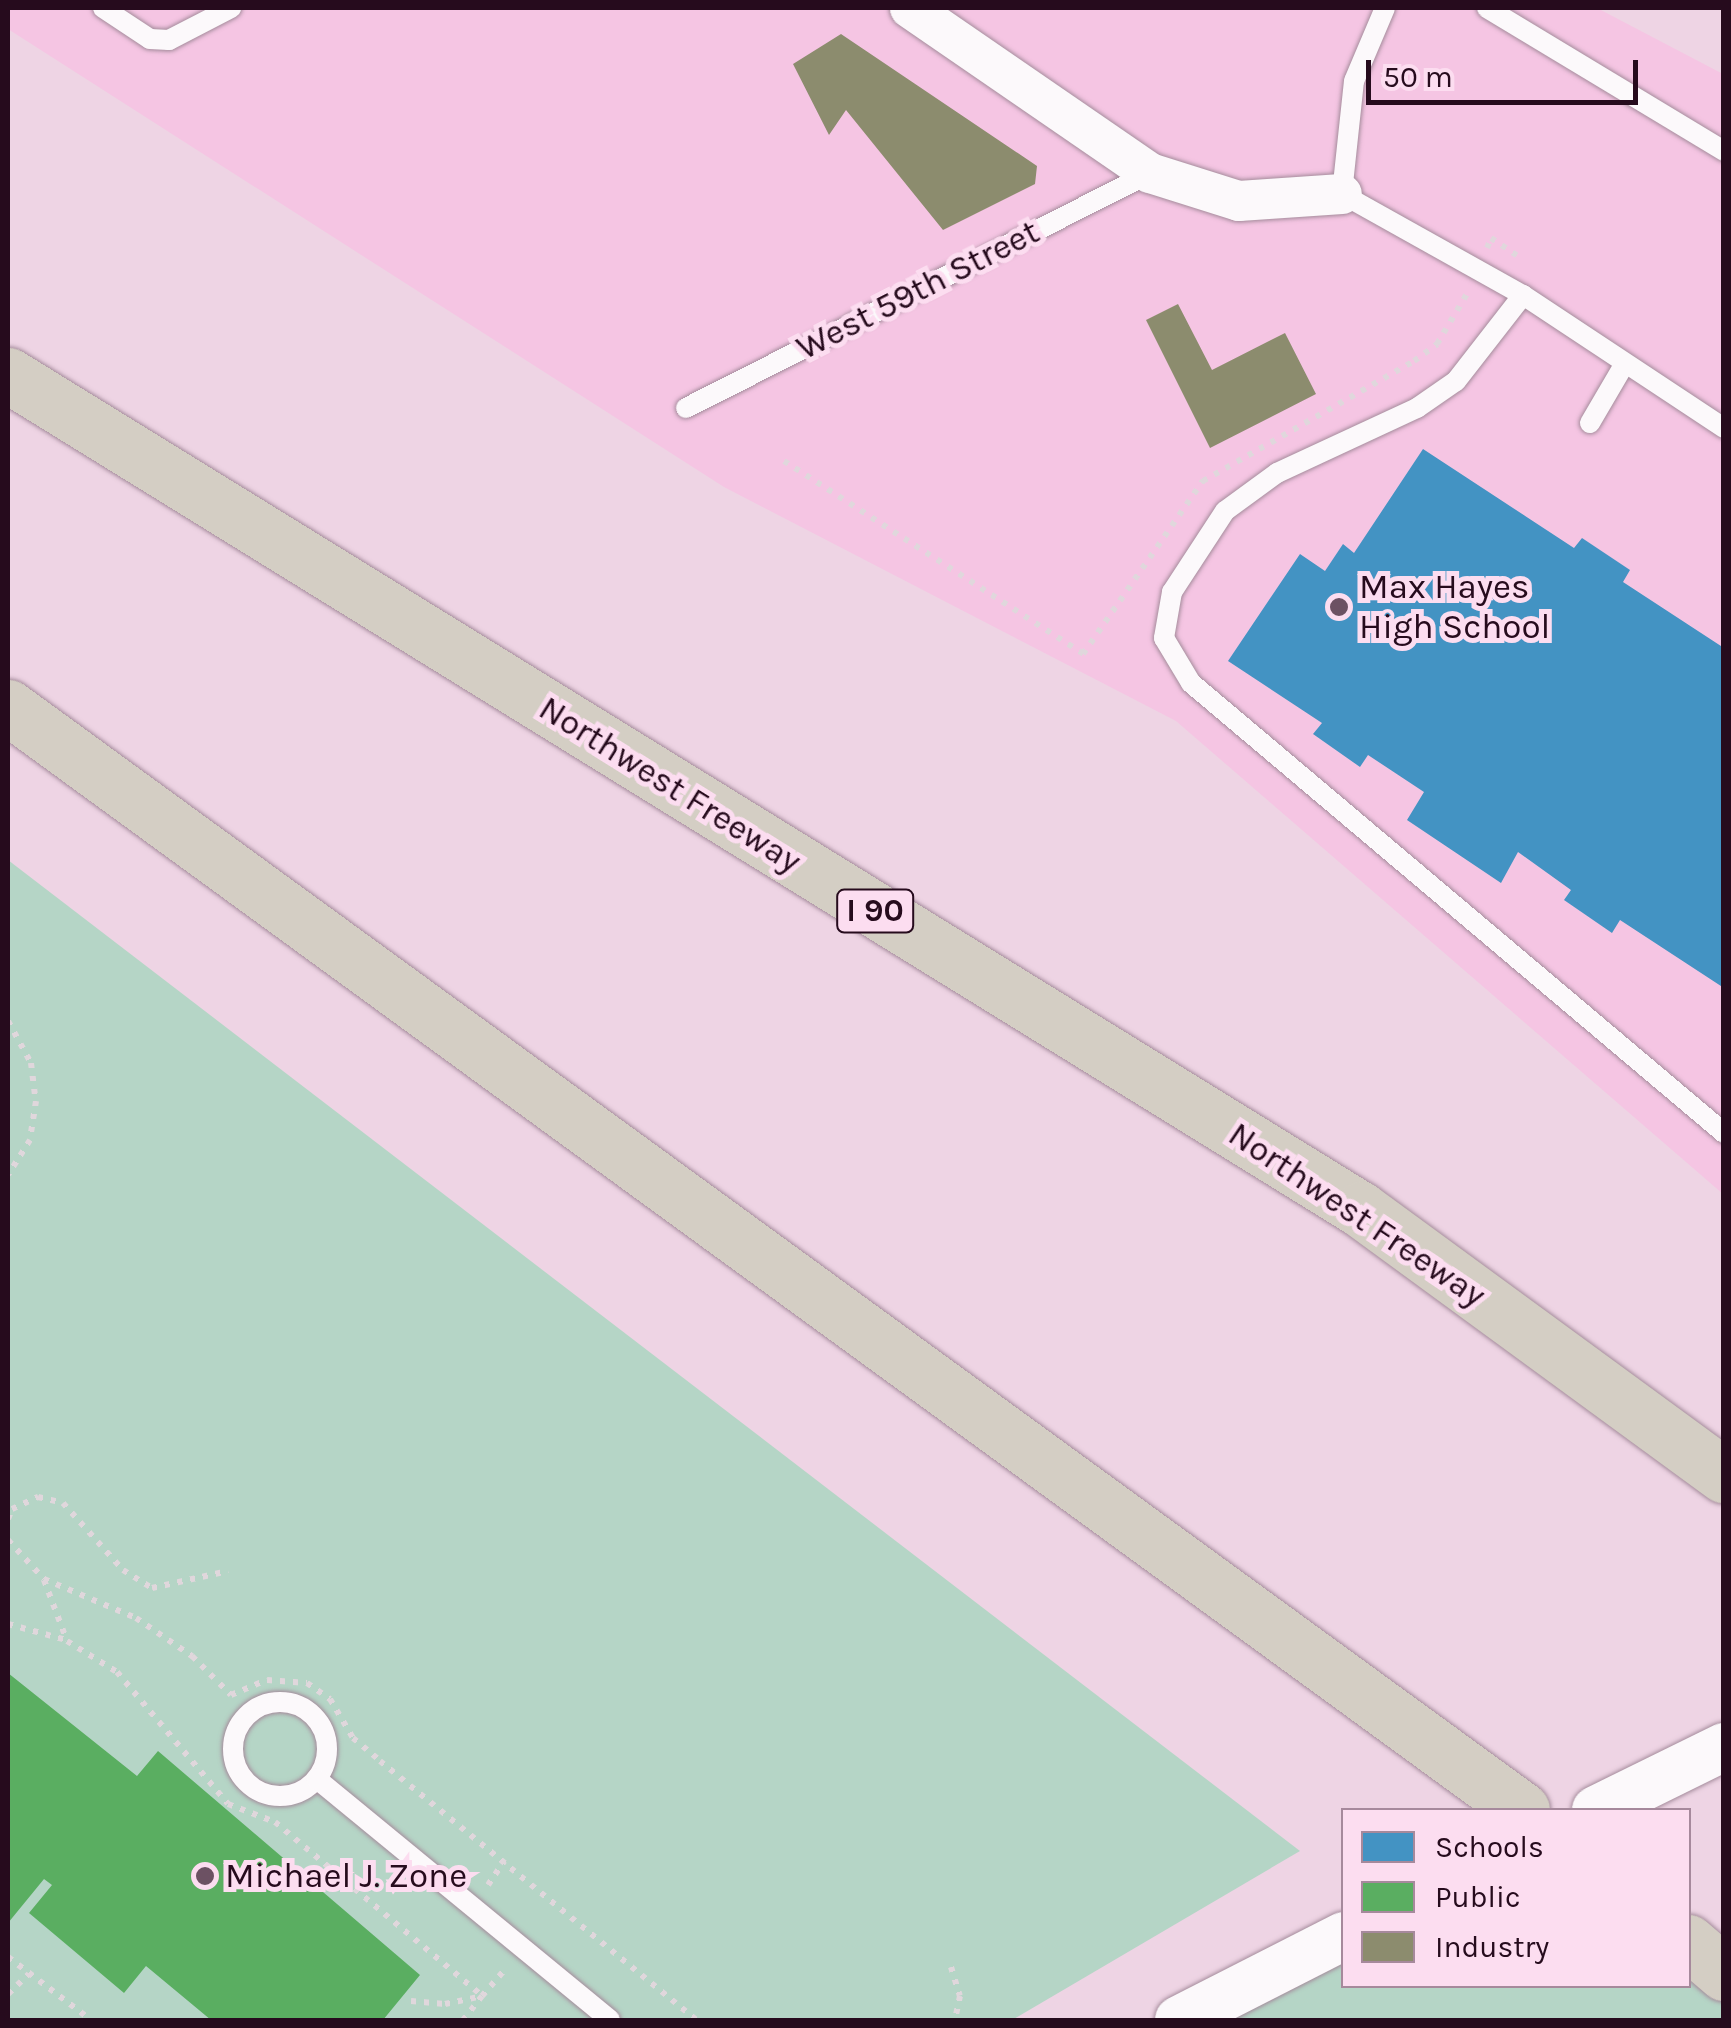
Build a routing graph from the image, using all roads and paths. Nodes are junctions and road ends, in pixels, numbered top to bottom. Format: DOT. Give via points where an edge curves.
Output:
graph roads {
  1 [pos="103,8"];
  2 [pos="230,8"];
  3 [pos="910,8"];
  4 [pos="1385,8"];
  5 [pos="1487,8"];
  6 [pos="1724,151"];
  7 [pos="1150,173"];
  8 [pos="1342,194"];
  9 [pos="1470,288"];
  10 [pos="1523,295"];
  11 [pos="1625,363"];
  12 [pos="8,375"];
  13 [pos="686,408"];
  14 [pos="1590,424"];
  15 [pos="1724,428"];
  16 [pos="784,461"];
  17 [pos="8,707"];
  18 [pos="8,1021"];
  19 [pos="1724,1133"];
  20 [pos="8,1175"];
  21 [pos="1724,1475"];
  22 [pos="8,1519"];
  23 [pos="8,1540"];
  24 [pos="228,1571"];
  25 [pos="44,1579"];
  26 [pos="8,1624"];
  27 [pos="67,1641"];
  28 [pos="1721,1748"];
  29 [pos="317,1780"];
  30 [pos="1519,1808"];
  31 [pos="1600,1808"];
  32 [pos="504,1861"];
  33 [pos="488,1885"];
  34 [pos="1341,1938"];
  35 [pos="1691,1945"];
  36 [pos="516,1956"];
  37 [pos="8,1957"];
  38 [pos="951,1967"];
  39 [pos="1724,1973"];
  40 [pos="28,1974"];
  41 [pos="8,1994"];
  42 [pos="482,1996"];
  43 [pos="411,2001"];
  44 [pos="91,2020"];
  45 [pos="463,2020"];
  46 [pos="610,2020"];
  47 [pos="698,2020"];
  48 [pos="955,2020"];
  49 [pos="1179,2020"];
  1 -- 2 [label="lane" via="150,39 169,40"];
  3 -- 7 [label="street"];
  4 -- 8 [label="lane" via="1354,80"];
  5 -- 6 [label="lane"];
  7 -- 8 [label="street" via="1239,201"];
  7 -- 13 [label="lane, West 59th Street"];
  8 -- 10 [label="lane"];
  9 -- 16 [label="path" via="1447,332 1414,361 1202,481 1083,654"];
  10 -- 11 [label="lane"];
  10 -- 19 [label="lane" via="1456,380 1417,408 1277,474 1225,511 1172,592 1164,638 1191,683"];
  11 -- 14 [label="lane"];
  11 -- 15 [label="lane"];
  12 -- 21 [label="highway, Northwest Freeway / I 90" via="1360,1209"];
  17 -- 30 [label="highway"];
  18 -- 20 [label="path" via="31,1063 36,1101 30,1140"];
  22 -- 24 [label="path" via="12,1509 38,1497 63,1503 123,1570 152,1588"];
  23 -- 25 [label="path"];
  25 -- 27 [label="path"];
  25 -- 32 [label="path" via="136,1618 192,1656 231,1695 267,1680 306,1683 345,1717 353,1738"];
  26 -- 27 [label="path"];
  27 -- 42 [label="path" via="139,1696 228,1804 275,1822"];
  28 -- 31 [label="street"];
  29 -- 29 [label="lane" via="328,1745 311,1713 276,1702 244,1719 233,1753 250,1786 285,1796"];
  29 -- 46 [label="lane"];
  32 -- 33 [label="path"];
  32 -- 47 [label="path"];
  34 -- 49 [label="street"];
  35 -- 39 [label="highway"];
  36 -- 42 [label="path"];
  37 -- 40 [label="path"];
  38 -- 48 [label="path" via="960,1996"];
  40 -- 41 [label="path"];
  40 -- 44 [label="path"];
  42 -- 43 [label="path" via="445,2004"];
  42 -- 45 [label="path"];
}
